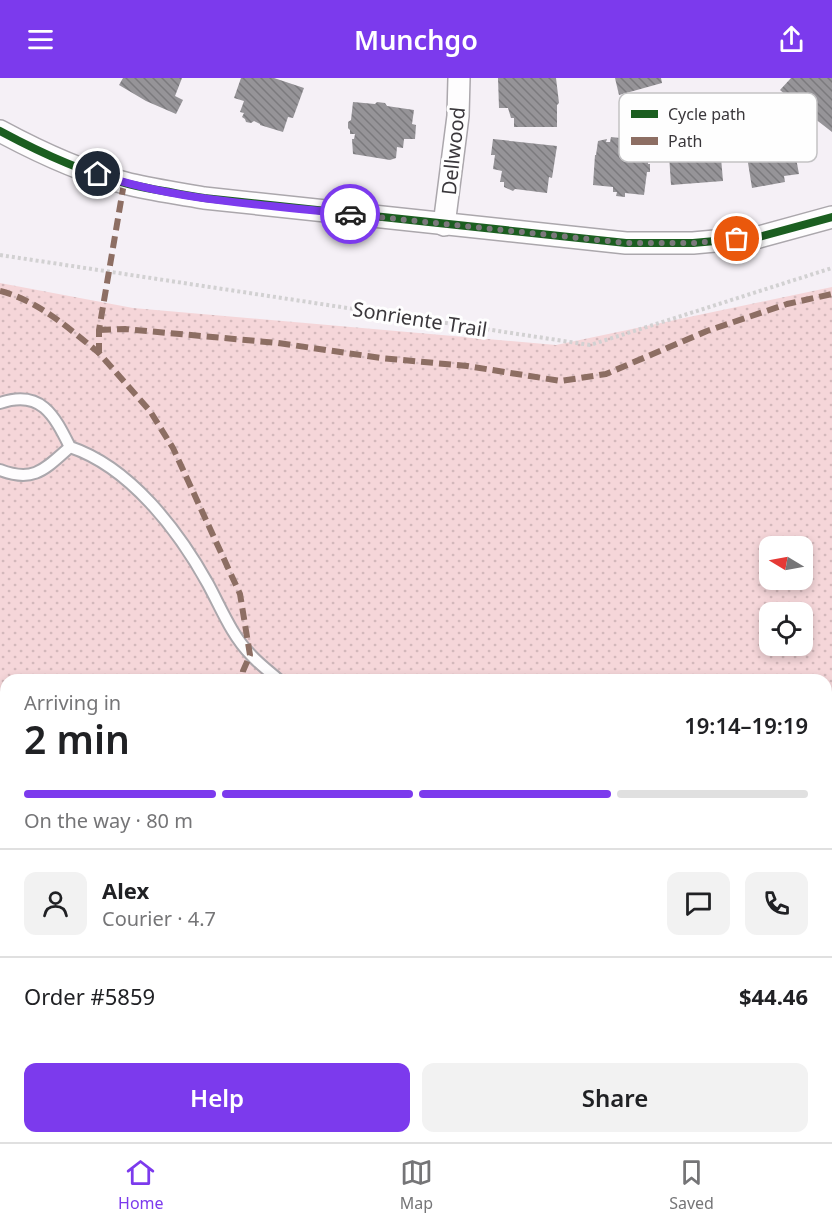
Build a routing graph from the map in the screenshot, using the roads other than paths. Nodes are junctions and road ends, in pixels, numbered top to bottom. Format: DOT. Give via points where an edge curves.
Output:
graph roads {
  1 [pos="459,78"];
  2 [pos="0,131"];
  3 [pos="832,217"];
  4 [pos="444,225"];
  5 [pos="0,403"];
  6 [pos="70,447"];
  7 [pos="0,470"];
  8 [pos="272,674"];
  1 -- 4 [label="street, Dellwood"];
  2 -- 4 [label="street" via="124,183 204,198"];
  3 -- 4 [label="street" via="759,237 693,243 626,243"];
  5 -- 6 [label="lane" via="24,399 42,405 56,419"];
  6 -- 7 [label="lane" via="42,471 17,477"];
  6 -- 8 [label="lane" via="106,463 136,488 198,567 250,655"];
}
